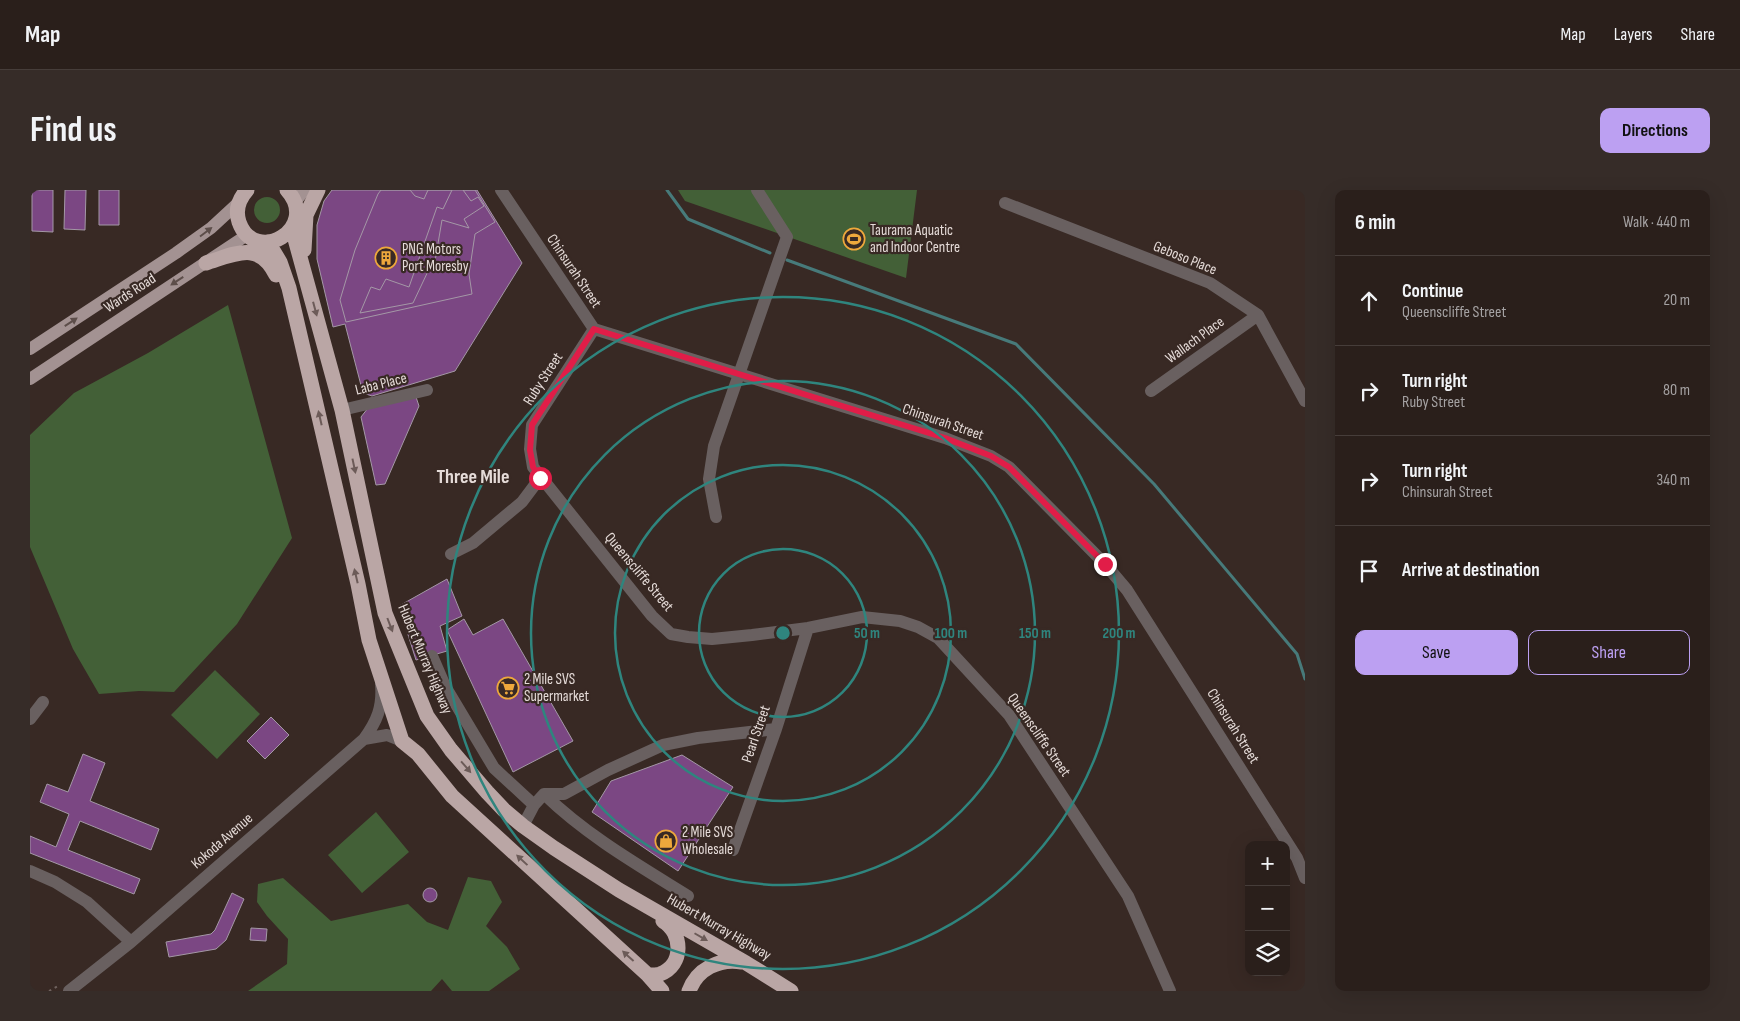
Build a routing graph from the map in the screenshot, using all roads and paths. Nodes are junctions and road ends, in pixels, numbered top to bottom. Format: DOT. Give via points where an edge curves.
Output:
graph roads {
  1 [pos="318,190"];
  2 [pos="501,190"];
  3 [pos="757,190"];
  4 [pos="244,194"];
  5 [pos="296,194"];
  6 [pos="1005,203"];
  7 [pos="292,228"];
  8 [pos="248,235"];
  9 [pos="268,242"];
  10 [pos="206,262"];
  11 [pos="305,275"];
  12 [pos="1258,315"];
  13 [pos="594,329"];
  14 [pos="301,333"];
  15 [pos="30,349"];
  16 [pos="740,374"];
  17 [pos="30,380"];
  18 [pos="427,390"];
  19 [pos="1151,391"];
  20 [pos="1305,401"];
  21 [pos="342,410"];
  22 [pos="530,450"];
  23 [pos="540,478"];
  24 [pos="716,518"];
  25 [pos="451,554"];
  26 [pos="808,628"];
  27 [pos="432,656"];
  28 [pos="380,676"];
  29 [pos="43,702"];
  30 [pos="30,719"];
  31 [pos="776,729"];
  32 [pos="364,739"];
  33 [pos="402,741"];
  34 [pos="544,794"];
  35 [pos="534,805"];
  36 [pos="524,826"];
  37 [pos="733,850"];
  38 [pos="1301,855"];
  39 [pos="30,872"];
  40 [pos="1305,878"];
  41 [pos="620,890"];
  42 [pos="688,896"];
  43 [pos="131,942"];
  44 [pos="746,963"];
  45 [pos="648,975"];
  46 [pos="70,991"];
  47 [pos="662,991"];
  48 [pos="689,991"];
  49 [pos="791,991"];
  50 [pos="1170,991"];
  1 -- 11 [label="highway" via="306,215 303,242"];
  2 -- 13 [label="street, Chinsurah Street"];
  3 -- 16 [label="street" via="787,237"];
  4 -- 8 [label="highway" via="238,219"];
  15 -- 4 [label="main road, Wards Road, one-way" via="212,228"];
  5 -- 7 [label="highway" via="296,220"];
  6 -- 12 [label="street, Geboso Place" via="1210,283"];
  7 -- 9 [label="highway" via="281,239"];
  7 -- 11 [label="highway, Hubert Murray Highway"];
  8 -- 9 [label="highway"];
  8 -- 10 [label="main road, Wards Road"];
  9 -- 14 [label="highway" via="280,262"];
  10 -- 14 [label="highway" via="254,252 266,259 285,293 294,324"];
  10 -- 17 [label="main road, Wards Road, one-way"];
  11 -- 21 [label="highway, Hubert Murray Highway, one-way"];
  12 -- 19 [label="street, Wallach Place"];
  12 -- 20 [label="street, Geboso Place"];
  13 -- 16 [label="street, Chinsurah Street"];
  13 -- 22 [label="street, Ruby Street" via="532,425"];
  28 -- 14 [label="highway, one-way" via="369,640"];
  16 -- 24 [label="street" via="714,446 709,479"];
  16 -- 38 [label="street, Chinsurah Street" via="945,438 991,456 1009,467 1127,590"];
  18 -- 21 [label="street, Laba Place"];
  21 -- 36 [label="highway, Hubert Murray Highway, one-way" via="385,613 427,716 487,792"];
  22 -- 23 [label="street, Queenscliffe Street" via="533,467"];
  23 -- 25 [label="street" via="522,502 473,543"];
  23 -- 26 [label="street, Queenscliffe Street" via="643,606 671,634 712,639"];
  26 -- 31 [label="street, Pearl Street"];
  26 -- 50 [label="street, Queenscliffe Street" via="862,617 885,618 900,620 938,638 1008,715 1128,896"];
  27 -- 35 [label="street" via="445,686 494,768"];
  28 -- 32 [label="street" via="380,708"];
  28 -- 33 [label="highway"];
  29 -- 30 [label="street"];
  31 -- 34 [label="street" via="663,745 564,794"];
  31 -- 37 [label="street, Pearl Street"];
  32 -- 33 [label="street" via="387,735"];
  32 -- 43 [label="street, Kokoda Avenue"];
  45 -- 33 [label="highway, one-way" via="452,796 418,754"];
  34 -- 35 [label="street"];
  34 -- 42 [label="street" via="562,812"];
  35 -- 36 [label="street"];
  36 -- 41 [label="highway, Hubert Murray Highway"];
  38 -- 40 [label="street, Chinsurah Street"];
  39 -- 43 [label="street" via="55,882 87,902"];
  41 -- 44 [label="highway, Hubert Murray Highway, one-way"];
  41 -- 45 [label="highway" via="631,903 667,924 679,945 672,965 660,974"];
  43 -- 46 [label="street, Kokoda Avenue"];
  44 -- 48 [label="highway" via="732,960 709,967 694,981"];
  44 -- 49 [label="highway, Hubert Murray Highway"];
  45 -- 47 [label="highway"];
}
